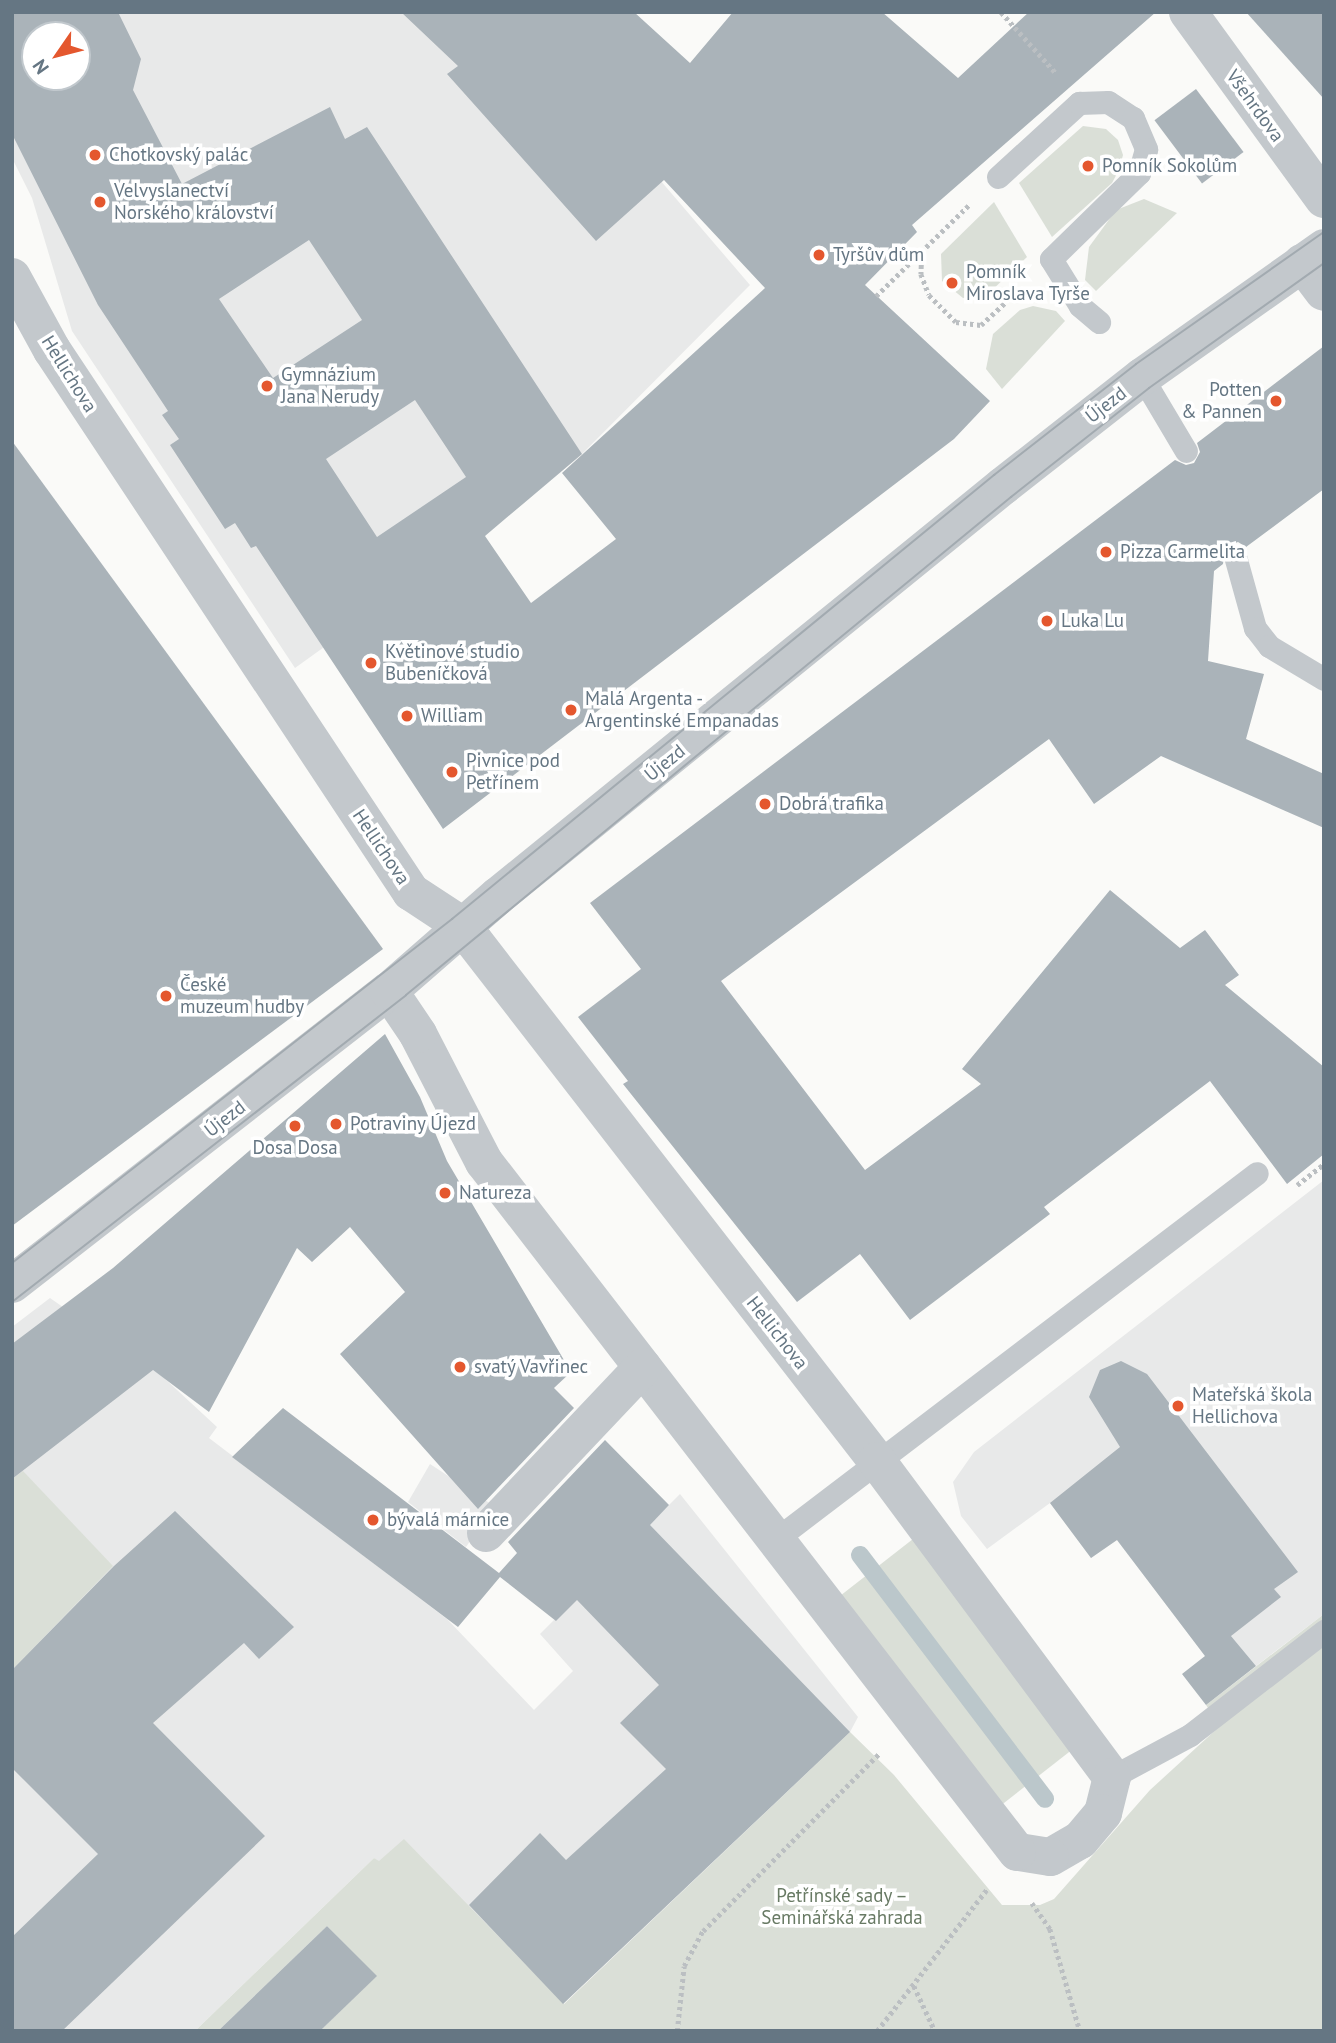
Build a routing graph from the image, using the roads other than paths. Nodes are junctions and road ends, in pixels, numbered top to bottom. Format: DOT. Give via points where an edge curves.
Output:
graph roads {
  1 [pos="1188,12"];
  2 [pos="998,177"];
  3 [pos="1324,199"];
  4 [pos="1317,268"];
  5 [pos="12,277"];
  6 [pos="1099,321"];
  7 [pos="1142,377"];
  8 [pos="1186,451"];
  9 [pos="1235,556"];
  10 [pos="1324,679"];
  11 [pos="464,928"];
  12 [pos="389,991"];
  13 [pos="1257,1173"];
  14 [pos="12,1284"];
  15 [pos="643,1367"];
  16 [pos="877,1461"];
  17 [pos="486,1533"];
  18 [pos="776,1539"];
  19 [pos="1324,1631"];
  20 [pos="1112,1777"];
  1 -- 3 [label="street, Všehrdova"];
  2 -- 6 [label="lane" via="1079,103 1093,100 1122,108 1133,118 1146,149 1139,173 1051,259 1080,306"];
  4 -- 7 [label="street, Újezd"];
  5 -- 11 [label="street, Hellichova" via="52,350 411,892"];
  7 -- 8 [label="lane"];
  7 -- 11 [label="street, Újezd"];
  9 -- 10 [label="lane" via="1255,628 1269,646"];
  11 -- 12 [label="street, Újezd"];
  11 -- 16 [label="street, Hellichova"];
  12 -- 14 [label="street, Újezd"];
  12 -- 15 [label="street" via="418,1034 484,1162"];
  13 -- 16 [label="lane"];
  15 -- 17 [label="street"];
  15 -- 18 [label="street"];
  16 -- 18 [label="lane"];
  16 -- 20 [label="street, Hellichova"];
  18 -- 20 [label="street" via="1017,1852 1050,1857 1080,1840 1103,1813"];
  19 -- 20 [label="lane" via="1190,1735"];
}
